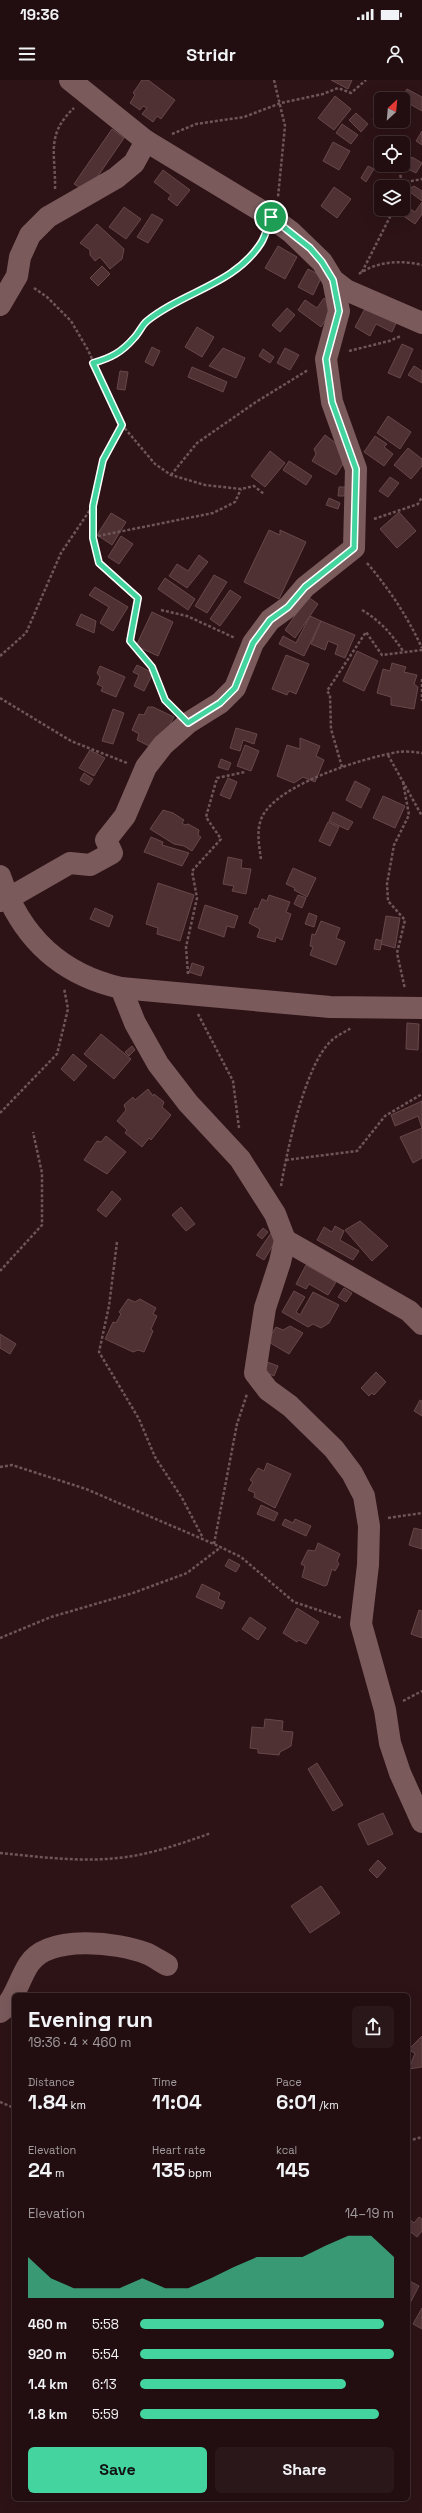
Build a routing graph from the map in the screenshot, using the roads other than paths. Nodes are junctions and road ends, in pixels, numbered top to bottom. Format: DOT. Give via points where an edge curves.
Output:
graph roads {
  1 [pos="70,80"];
  2 [pos="150,144"];
  3 [pos="339,285"];
  4 [pos="0,305"];
  5 [pos="422,323"];
  6 [pos="0,876"];
  7 [pos="5,900"];
  8 [pos="121,988"];
  9 [pos="417,1008"];
  10 [pos="285,1240"];
  11 [pos="422,1324"];
  12 [pos="422,1822"];
  13 [pos="166,1965"];
  14 [pos="13,1993"];
  15 [pos="12,1995"];
  16 [pos="0,2012"];
  1 -- 2 [label="street"];
  2 -- 3 [label="street" via="268,215 310,248"];
  2 -- 4 [label="street" via="134,163 116,178 48,217 24,244 17,276"];
  3 -- 5 [label="street"];
  3 -- 7 [label="street" via="339,311 326,359 332,402 356,469 354,548 305,587 288,607 270,620 253,643 235,688 220,703 188,723 163,745 146,767 125,816 106,840 112,853 90,864 70,863"];
  6 -- 7 [label="street"];
  7 -- 8 [label="street" via="22,925 46,952 95,982"];
  8 -- 9 [label="street" via="330,1007"];
  8 -- 10 [label="street" via="135,1023 158,1064 188,1103 240,1159 275,1214"];
  10 -- 11 [label="street" via="409,1311"];
  10 -- 12 [label="street" via="265,1308 254,1373 268,1390 290,1406 334,1449 352,1473 364,1496 369,1526 368,1565 361,1624 385,1710 392,1749"];
  13 -- 14 [label="street" via="148,1954 127,1948 75,1943 38,1954 29,1964"];
  15 -- 16 [label="street"];
}
